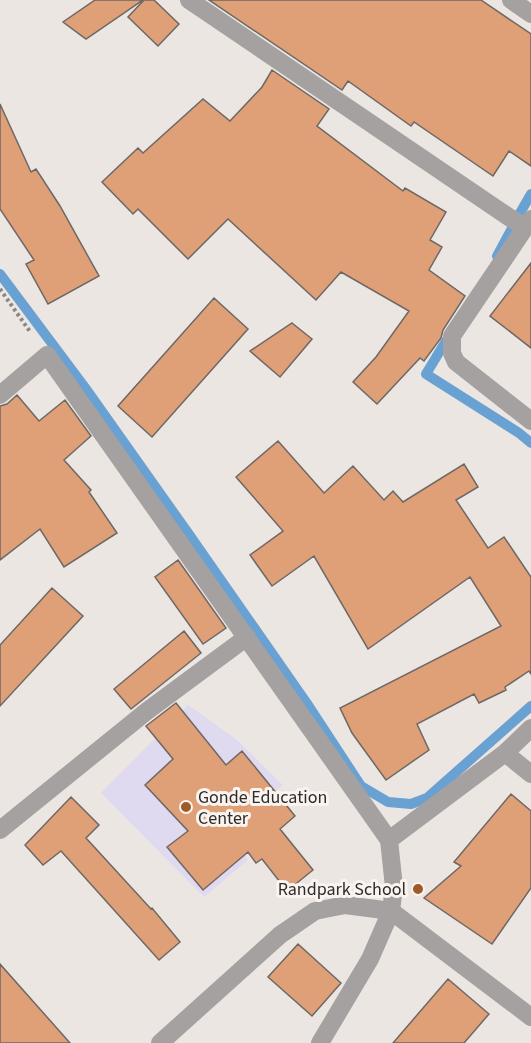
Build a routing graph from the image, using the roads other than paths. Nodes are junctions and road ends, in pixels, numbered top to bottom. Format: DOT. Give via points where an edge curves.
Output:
graph roads {
  1 [pos="189,0"];
  2 [pos="511,0"];
  3 [pos="531,14"];
  4 [pos="528,223"];
  5 [pos="0,395"];
  6 [pos="531,421"];
  7 [pos="247,637"];
  8 [pos="531,728"];
  9 [pos="505,753"];
  10 [pos="531,774"];
  11 [pos="0,830"];
  12 [pos="389,840"];
  13 [pos="391,911"];
  14 [pos="531,1017"];
  15 [pos="160,1043"];
  16 [pos="320,1043"];
  1 -- 4 [label="street"];
  2 -- 3 [label="street"];
  4 -- 6 [label="street" via="452,336 452,353 456,362"];
  5 -- 7 [label="street" via="47,355"];
  7 -- 11 [label="street" via="147,711"];
  7 -- 12 [label="street"];
  8 -- 9 [label="street"];
  9 -- 10 [label="street"];
  9 -- 12 [label="street"];
  12 -- 13 [label="street" via="394,886"];
  13 -- 14 [label="street"];
  13 -- 15 [label="street" via="345,905 315,910 280,935"];
  13 -- 16 [label="street" via="370,959"];
}
